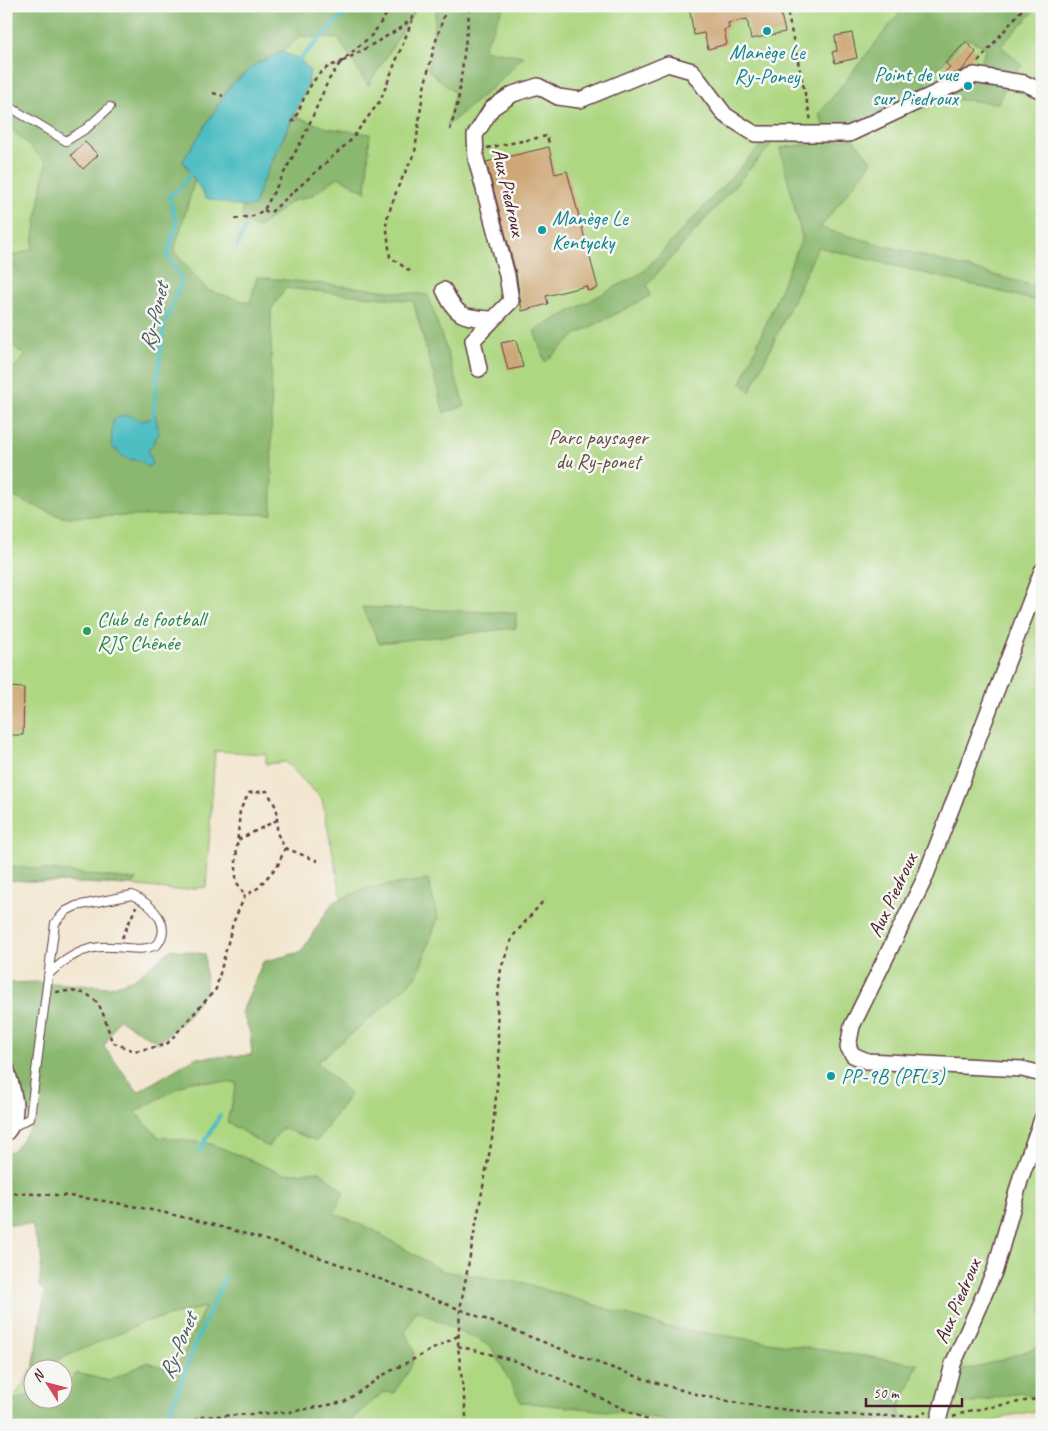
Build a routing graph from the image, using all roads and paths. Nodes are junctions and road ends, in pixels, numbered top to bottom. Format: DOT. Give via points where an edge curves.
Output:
graph roads {
  1 [pos="392,6"];
  2 [pos="419,6"];
  3 [pos="447,6"];
  4 [pos="470,6"];
  5 [pos="786,6"];
  6 [pos="1025,6"];
  7 [pos="414,16"];
  8 [pos="340,63"];
  9 [pos="974,75"];
  10 [pos="1042,91"];
  11 [pos="213,93"];
  12 [pos="223,96"];
  13 [pos="110,107"];
  14 [pos="6,113"];
  15 [pos="291,121"];
  16 [pos="450,130"];
  17 [pos="814,134"];
  18 [pos="549,144"];
  19 [pos="476,148"];
  20 [pos="264,210"];
  21 [pos="234,218"];
  22 [pos="410,272"];
  23 [pos="444,290"];
  24 [pos="491,319"];
  25 [pos="480,369"];
  26 [pos="1042,571"];
  27 [pos="277,820"];
  28 [pos="238,840"];
  29 [pos="285,848"];
  30 [pos="318,861"];
  31 [pos="245,896"];
  32 [pos="545,899"];
  33 [pos="133,904"];
  34 [pos="117,947"];
  35 [pos="48,974"];
  36 [pos="45,993"];
  37 [pos="6,1068"];
  38 [pos="1042,1074"];
  39 [pos="1042,1119"];
  40 [pos="8,1131"];
  41 [pos="6,1193"];
  42 [pos="460,1309"];
  43 [pos="458,1336"];
  44 [pos="458,1346"];
  45 [pos="1042,1398"];
  46 [pos="968,1411"];
  47 [pos="884,1416"];
  48 [pos="916,1416"];
  49 [pos="938,1420"];
  50 [pos="187,1425"];
  51 [pos="467,1425"];
  52 [pos="658,1425"];
  53 [pos="883,1425"];
  1 -- 8 [label="path" via="374,34"];
  2 -- 7 [label="path"];
  3 -- 22 [label="path" via="424,92 415,152 386,221 390,257"];
  4 -- 16 [label="path" via="458,102"];
  5 -- 17 [label="path"];
  6 -- 9 [label="path" via="977,63"];
  7 -- 8 [label="path" via="401,28"];
  7 -- 20 [label="path" via="380,101 350,141 270,213"];
  8 -- 15 [label="path" via="313,80 294,121"];
  8 -- 20 [label="path"];
  9 -- 10 [label="street" via="1024,83"];
  9 -- 17 [label="street, Aux Piedroux" via="848,134"];
  11 -- 12 [label="path"];
  13 -- 14 [label="lane" via="87,128 66,141 13,109"];
  17 -- 19 [label="street, Aux Piedroux" via="755,134 725,115 692,72 668,64 580,100 558,97 538,86 513,94 492,108 475,135"];
  18 -- 19 [label="path" via="547,136"];
  19 -- 24 [label="street, Aux Piedroux" via="511,300"];
  20 -- 21 [label="path" via="253,216"];
  23 -- 24 [label="street" via="452,308 468,317"];
  24 -- 25 [label="street, Aux Piedroux" via="473,340"];
  26 -- 38 [label="street, Aux Piedroux" via="924,880 852,1026 848,1042 853,1055 867,1061 1028,1070"];
  27 -- 28 [label="path"];
  27 -- 28 [label="path" via="277,809 267,791 249,794 240,810"];
  27 -- 29 [label="path" via="277,833"];
  28 -- 31 [label="path" via="236,881"];
  29 -- 30 [label="path"];
  29 -- 31 [label="path" via="278,866 258,888"];
  31 -- 36 [label="path" via="233,923 216,989 166,1045 134,1051 112,1042 102,1009 91,996 75,990"];
  32 -- 42 [label="path" via="513,936 501,968 497,1006 499,1064 492,1139"];
  33 -- 34 [label="path" via="136,906"];
  34 -- 35 [label="lane" via="82,950"];
  34 -- 35 [label="lane" via="148,949 158,945 162,938 164,930 158,915 140,899 132,896 76,906 60,916 55,923"];
  35 -- 36 [label="lane"];
  36 -- 40 [label="lane" via="30,1118"];
  37 -- 40 [label="street" via="16,1104"];
  39 -- 49 [label="street, Aux Piedroux" via="1021,1177 995,1270 954,1364"];
  41 -- 42 [label="path" via="76,1197 210,1222 316,1256"];
  42 -- 43 [label="path"];
  42 -- 47 [label="path" via="588,1358 700,1395 778,1409"];
  43 -- 44 [label="path"];
  43 -- 50 [label="path" via="385,1374 344,1402 290,1412 200,1417"];
  44 -- 51 [label="path"];
  44 -- 52 [label="path" via="547,1373"];
  45 -- 46 [label="path"];
  47 -- 48 [label="path"];
  47 -- 53 [label="path"];
}
